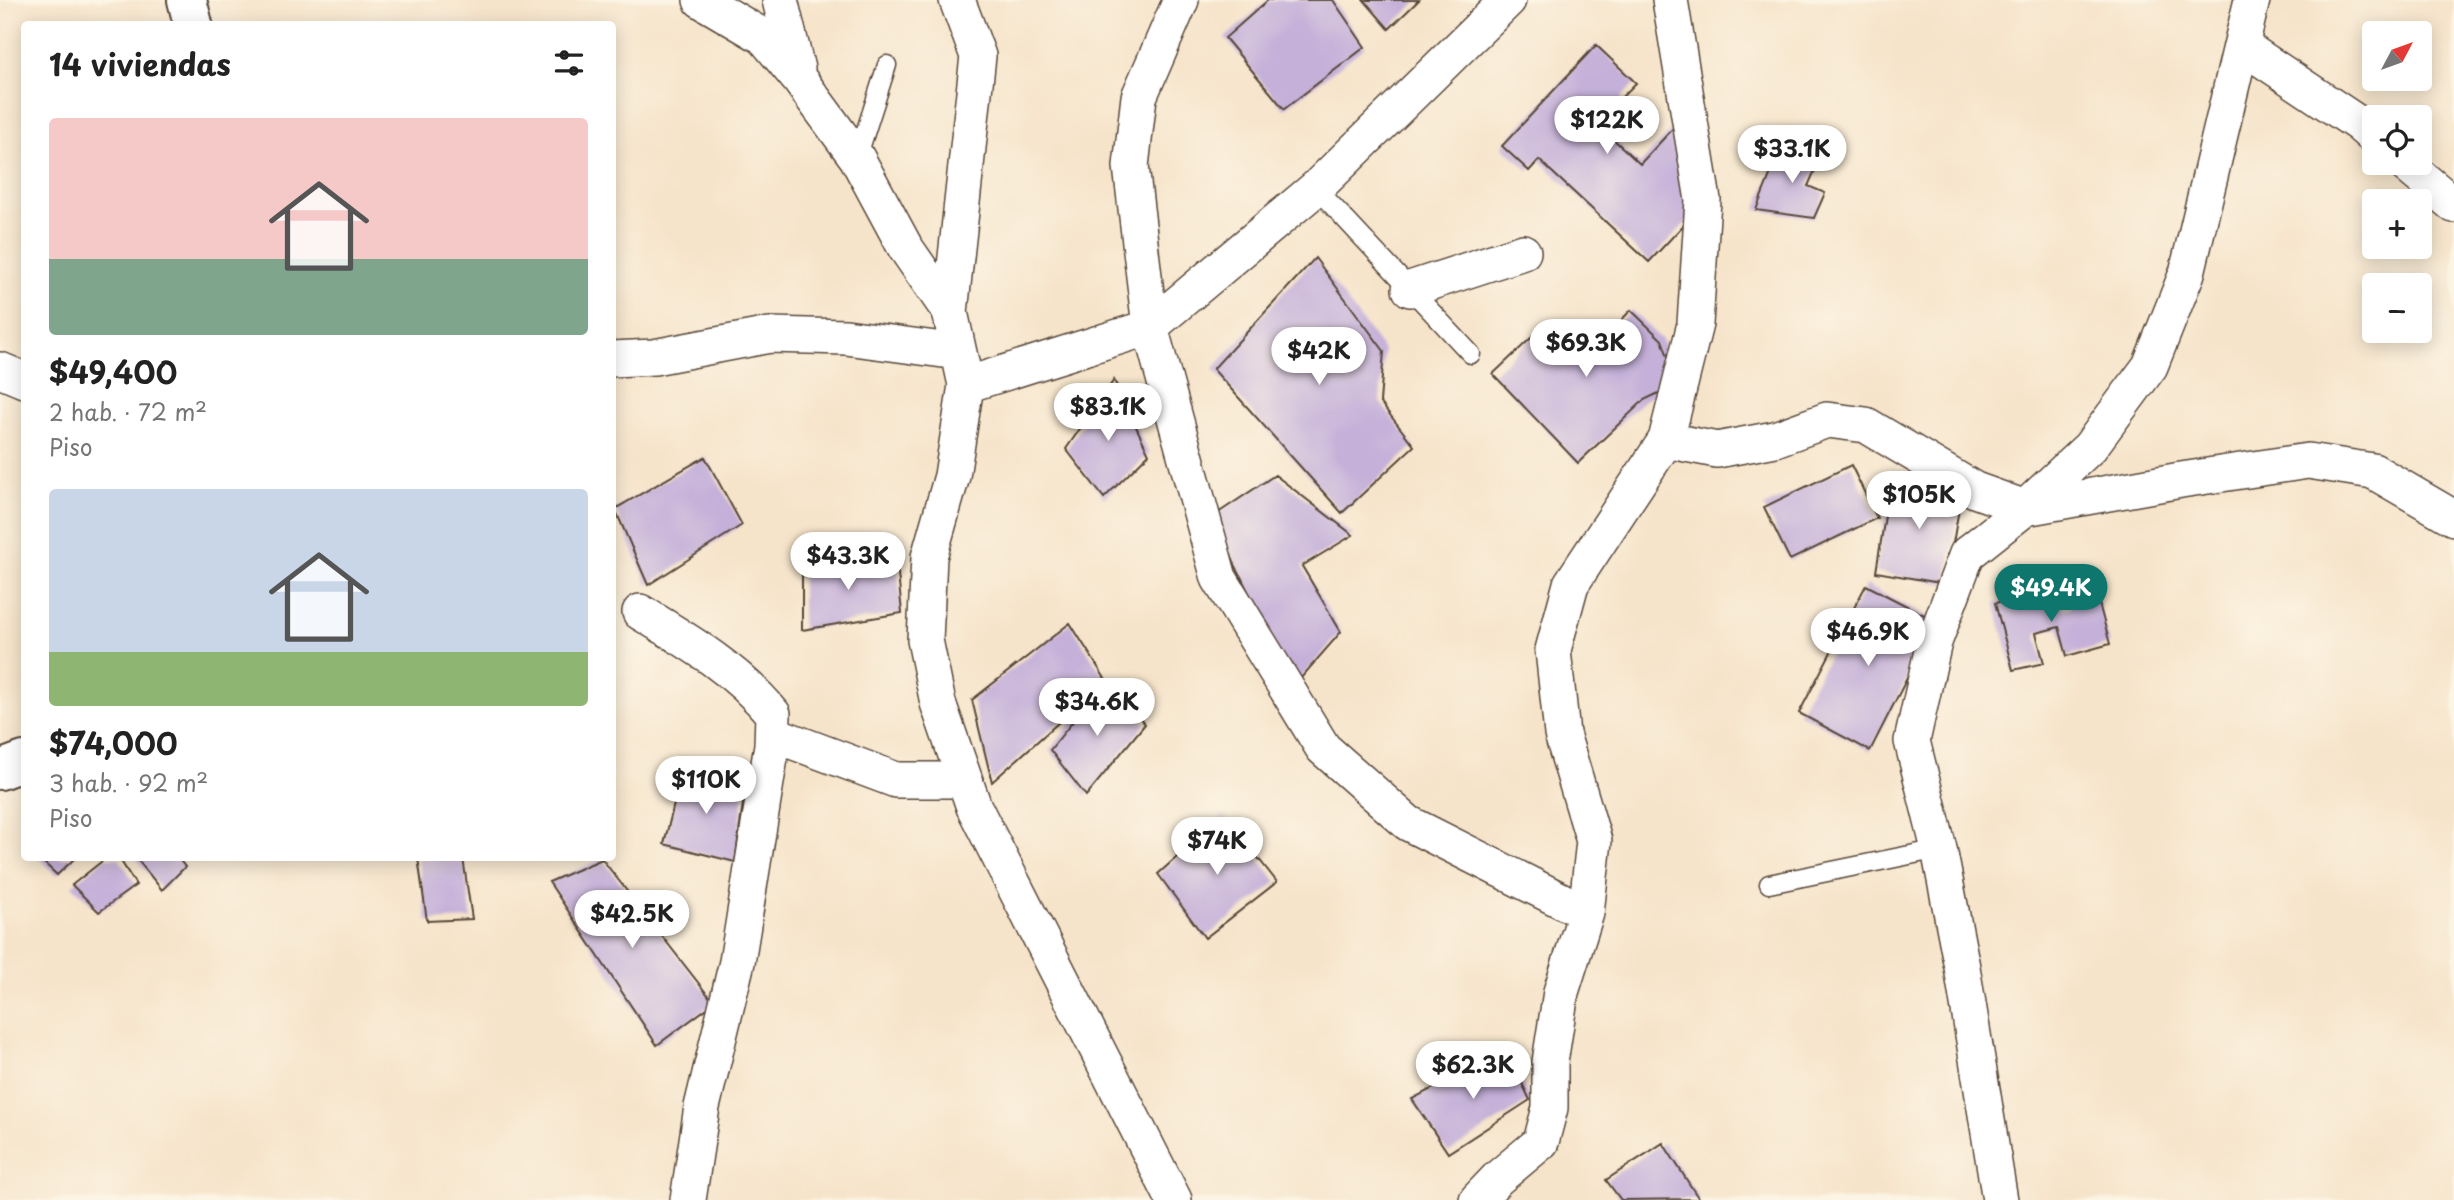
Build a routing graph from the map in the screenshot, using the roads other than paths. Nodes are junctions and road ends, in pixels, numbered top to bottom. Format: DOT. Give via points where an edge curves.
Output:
graph roads {
  1 [pos="187,0"];
  2 [pos="701,0"];
  3 [pos="780,0"];
  4 [pos="957,0"];
  5 [pos="1181,0"];
  6 [pos="1508,0"];
  7 [pos="1670,0"];
  8 [pos="2252,0"];
  9 [pos="191,21"];
  10 [pos="2242,46"];
  11 [pos="887,65"];
  12 [pos="799,79"];
  13 [pos="2362,127"];
  14 [pos="857,158"];
  15 [pos="2418,175"];
  16 [pos="1316,188"];
  17 [pos="2454,205"];
  18 [pos="1523,252"];
  19 [pos="1410,289"];
  20 [pos="950,312"];
  21 [pos="1150,327"];
  22 [pos="1471,354"];
  23 [pos="616,359"];
  24 [pos="962,369"];
  25 [pos="0,370"];
  26 [pos="21,379"];
  27 [pos="1667,440"];
  28 [pos="2025,508"];
  29 [pos="2454,518"];
  30 [pos="640,612"];
  31 [pos="773,734"];
  32 [pos="21,762"];
  33 [pos="0,770"];
  34 [pos="964,780"];
  35 [pos="1939,849"];
  36 [pos="1769,884"];
  37 [pos="1586,913"];
  38 [pos="688,1200"];
  39 [pos="1174,1200"];
  40 [pos="1477,1200"];
  41 [pos="2000,1200"];
  1 -- 9 [label="street"];
  2 -- 12 [label="street" via="764,37"];
  3 -- 12 [label="street"];
  4 -- 20 [label="street" via="978,56"];
  5 -- 21 [label="street" via="1139,97 1131,166"];
  6 -- 16 [label="street"];
  7 -- 27 [label="street" via="1703,200 1695,324"];
  8 -- 10 [label="street"];
  10 -- 13 [label="street"];
  10 -- 28 [label="street" via="2187,273 2150,366 2090,447"];
  11 -- 14 [label="lane"];
  12 -- 14 [label="street"];
  14 -- 20 [label="street" via="905,247"];
  15 -- 17 [label="street"];
  16 -- 19 [label="lane"];
  16 -- 21 [label="street"];
  18 -- 19 [label="street"];
  19 -- 22 [label="lane"];
  20 -- 24 [label="street"];
  21 -- 24 [label="street"];
  21 -- 37 [label="street" via="1219,578 1323,748 1408,823"];
  23 -- 24 [label="street" via="654,357 770,335 846,337"];
  24 -- 34 [label="street" via="952,477 929,557 925,640 938,703"];
  25 -- 26 [label="street"];
  27 -- 28 [label="street" via="1717,450 1775,439 1828,420 1866,425 1975,490"];
  27 -- 37 [label="street" via="1571,584 1553,650 1562,734 1594,841"];
  28 -- 29 [label="street" via="2308,461 2373,471"];
  28 -- 35 [label="street" via="1967,554 1934,642 1912,741"];
  30 -- 31 [label="street" via="697,646 761,700 773,715"];
  31 -- 34 [label="street" via="896,780"];
  31 -- 38 [label="street" via="737,962 702,1107"];
  32 -- 33 [label="street"];
  34 -- 39 [label="street"];
  35 -- 36 [label="lane"];
  35 -- 41 [label="street"];
  37 -- 40 [label="street" via="1561,992 1550,1062 1550,1108 1541,1142"];
}
